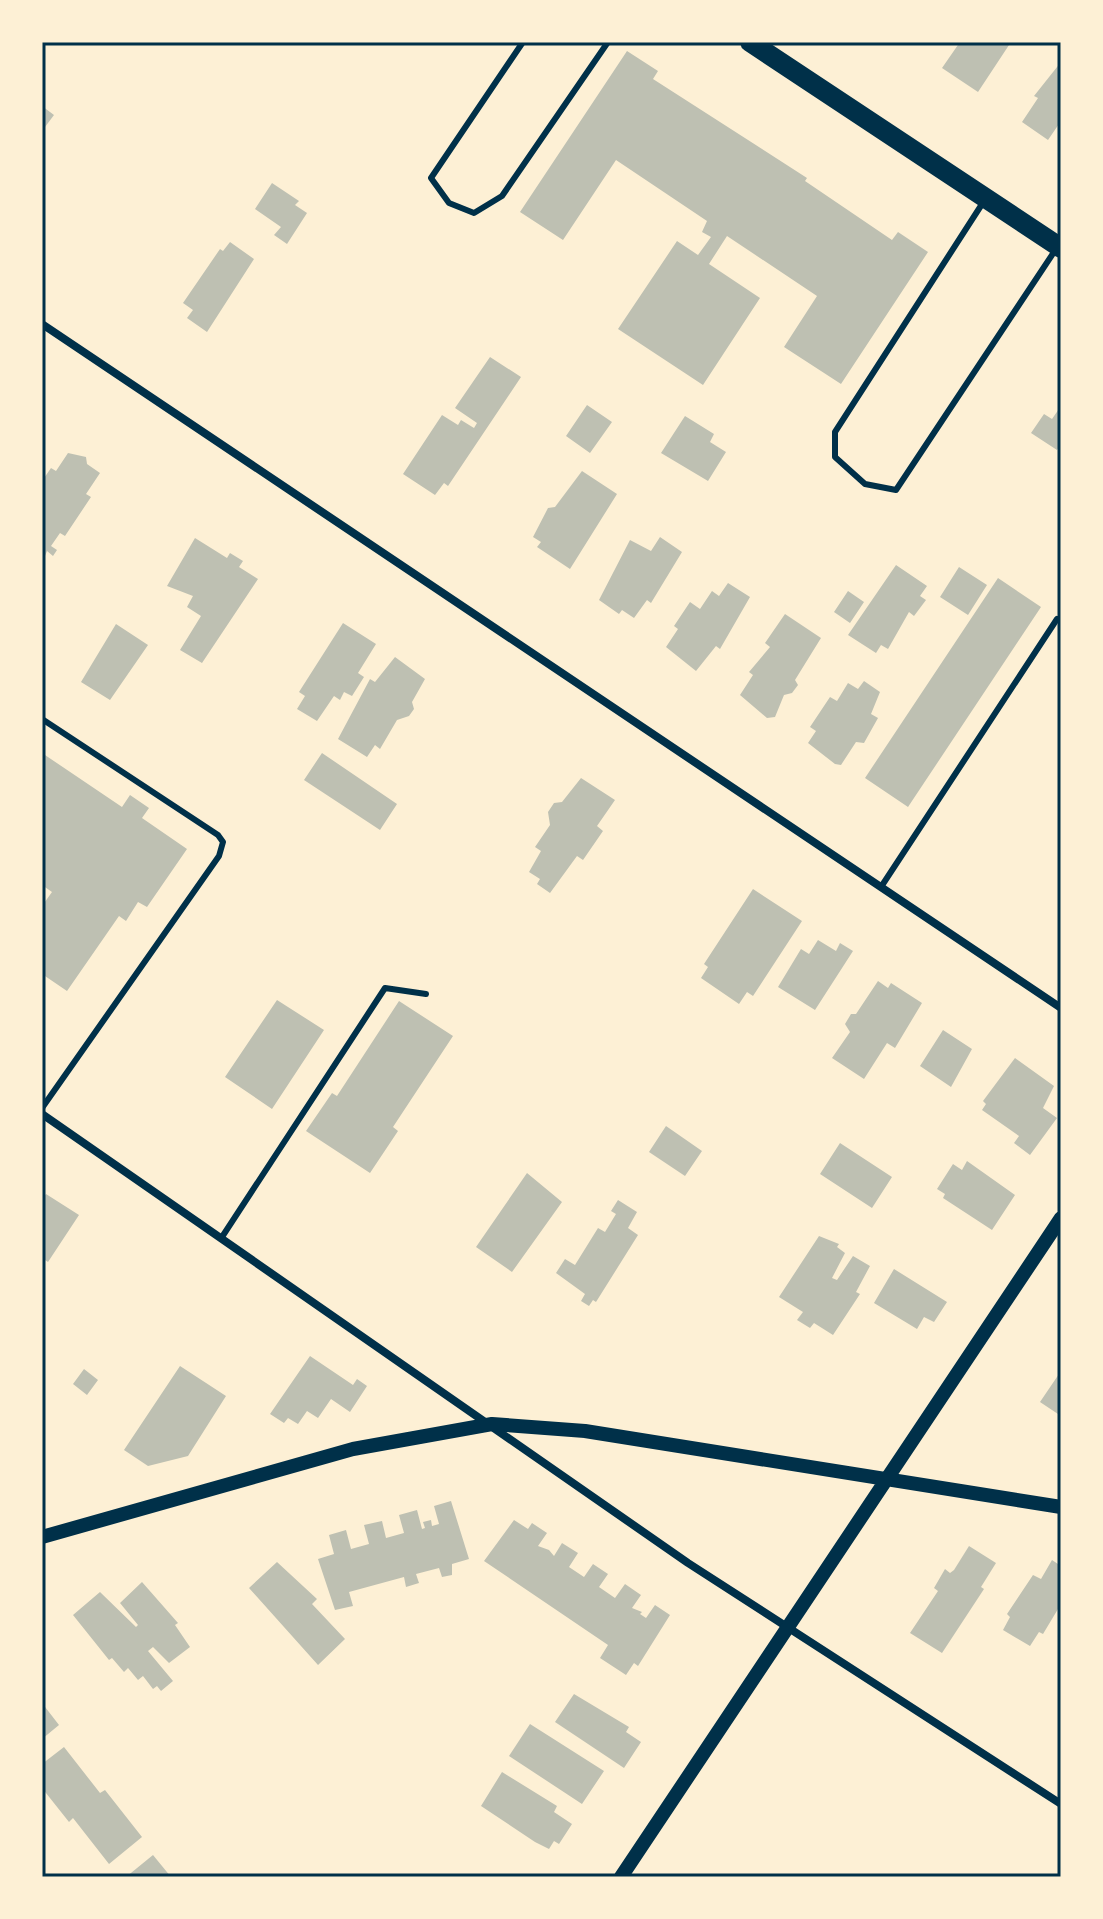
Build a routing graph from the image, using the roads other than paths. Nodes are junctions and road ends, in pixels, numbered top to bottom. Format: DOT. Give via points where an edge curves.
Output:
graph roads {
  1 [pos="523,42"];
  2 [pos="608,42"];
  3 [pos="750,42"];
  4 [pos="986,198"];
  5 [pos="1060,247"];
  6 [pos="42,324"];
  7 [pos="1057,619"];
  8 [pos="42,719"];
  9 [pos="881,887"];
  10 [pos="426,994"];
  11 [pos="1061,1008"];
  12 [pos="42,1111"];
  13 [pos="1061,1218"];
  14 [pos="222,1237"];
  15 [pos="492,1424"];
  16 [pos="889,1477"];
  17 [pos="1061,1507"];
  18 [pos="42,1537"];
  19 [pos="789,1627"];
  20 [pos="1061,1804"];
  21 [pos="621,1877"];
  1 -- 2 [label="lane" via="431,178 449,203 474,213 502,196"];
  3 -- 4 [label="main road"];
  4 -- 5 [label="main road"];
  4 -- 5 [label="lane" via="835,432 835,457 865,484 896,490"];
  6 -- 9 [label="street"];
  7 -- 9 [label="lane"];
  8 -- 12 [label="lane" via="223,842 219,856"];
  9 -- 11 [label="street"];
  10 -- 14 [label="lane" via="385,988"];
  12 -- 14 [label="street"];
  13 -- 16 [label="street"];
  14 -- 15 [label="street"];
  15 -- 16 [label="street" via="585,1431"];
  15 -- 18 [label="street" via="353,1449"];
  15 -- 19 [label="street" via="688,1563"];
  16 -- 17 [label="street"];
  16 -- 19 [label="street"];
  19 -- 20 [label="street"];
  19 -- 21 [label="street"];
}
